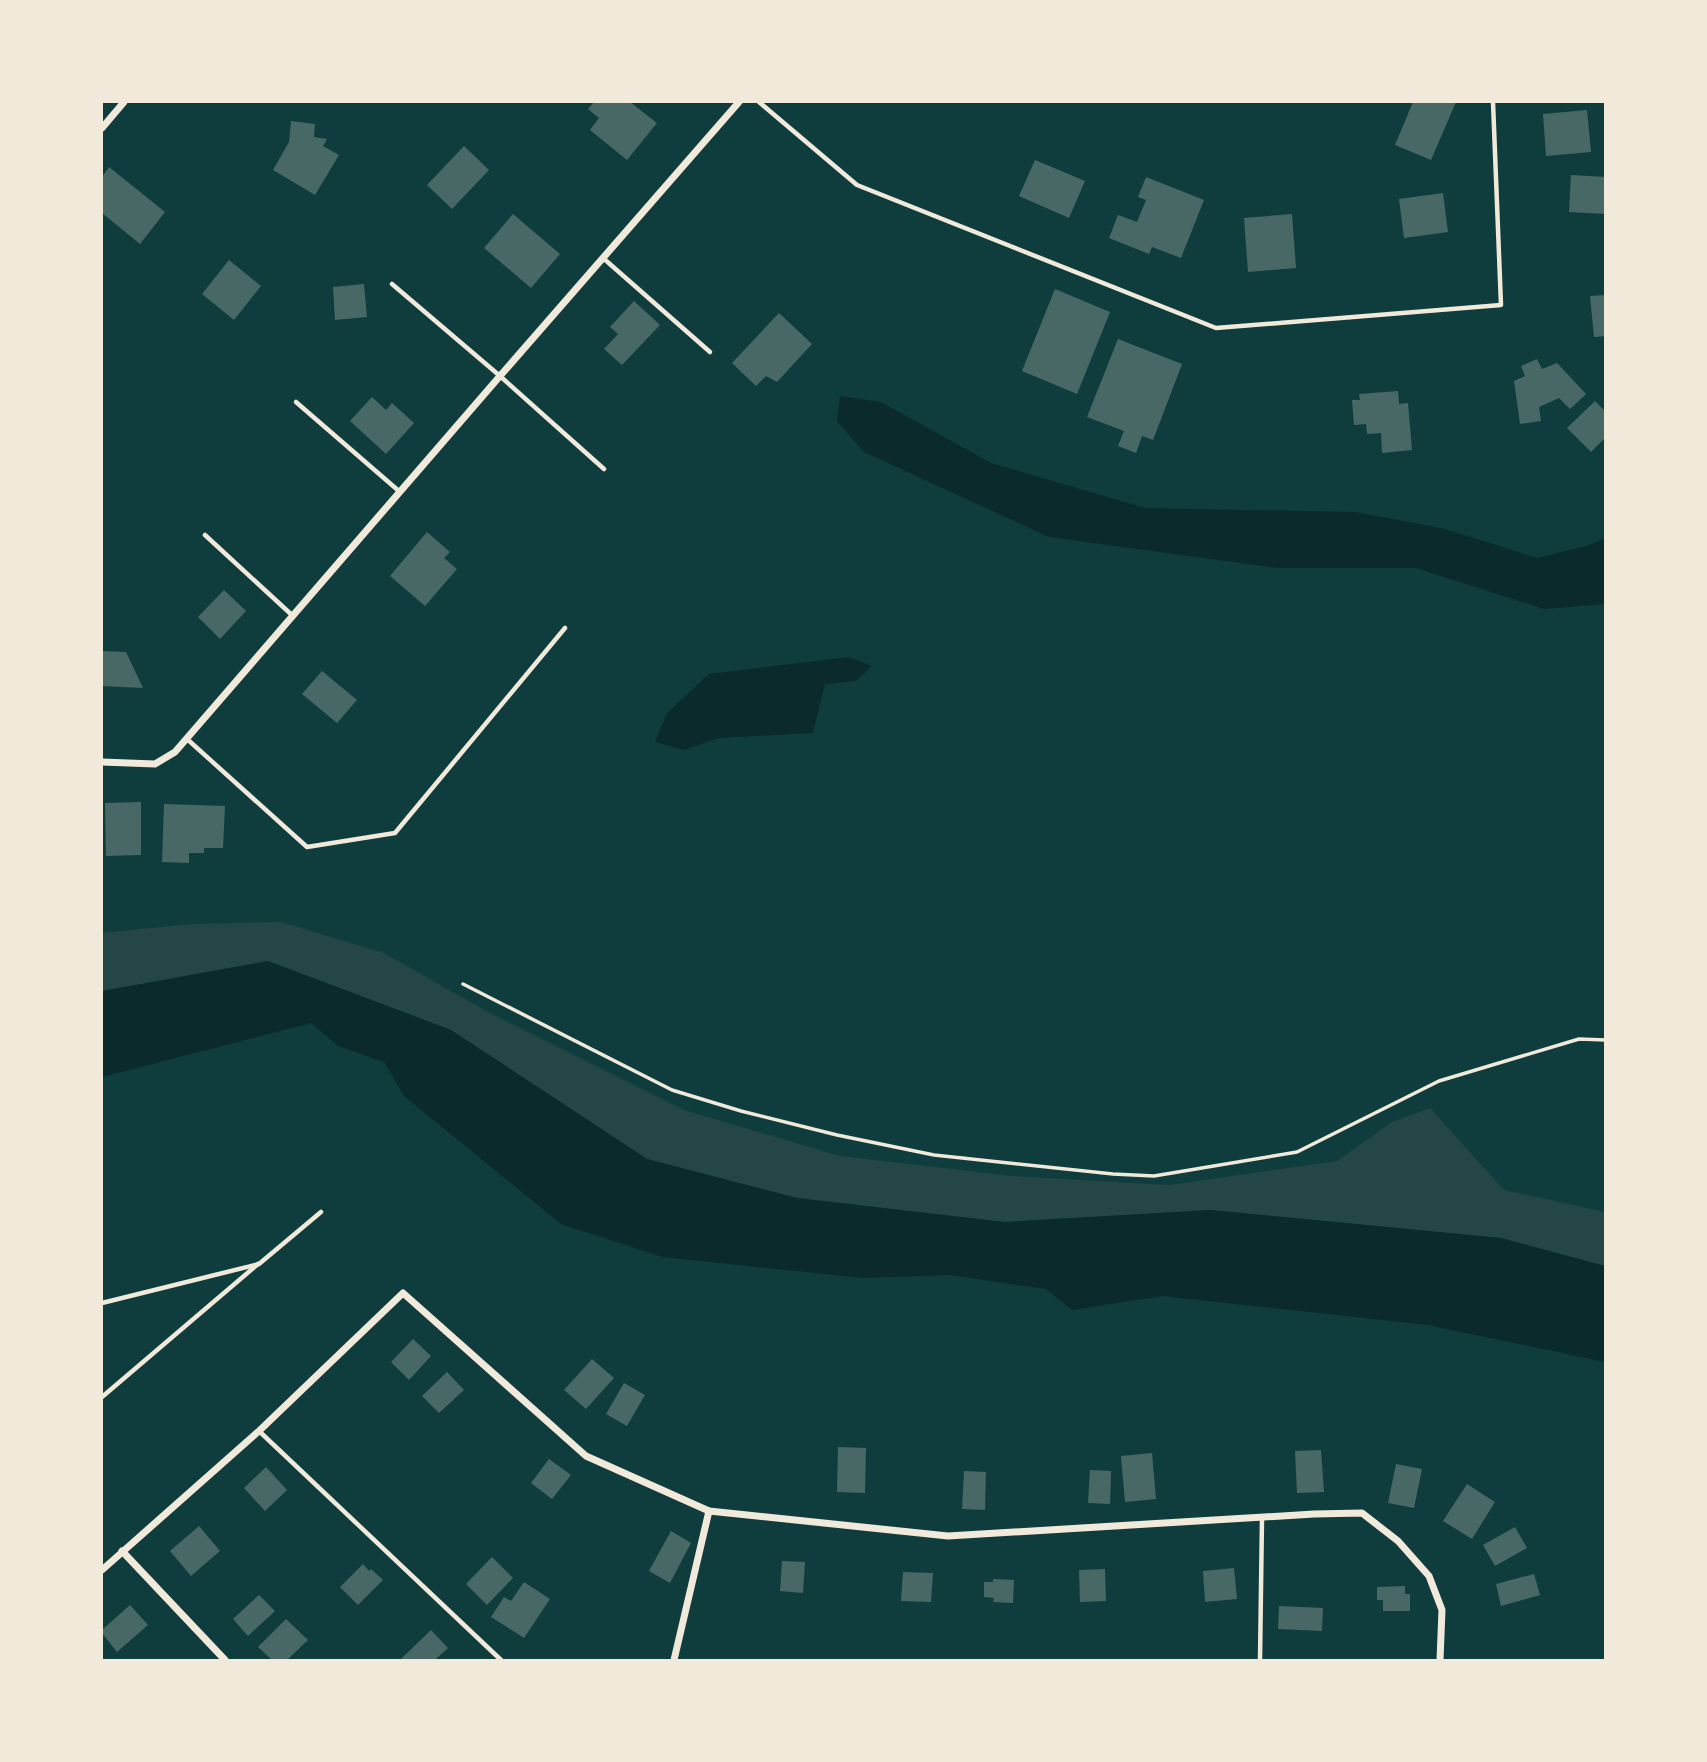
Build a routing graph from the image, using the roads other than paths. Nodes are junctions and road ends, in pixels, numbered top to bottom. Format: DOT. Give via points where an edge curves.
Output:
graph roads {
  1 [pos="124,102"];
  2 [pos="739,102"];
  3 [pos="759,102"];
  4 [pos="1493,102"];
  5 [pos="102,128"];
  6 [pos="603,258"];
  7 [pos="392,284"];
  8 [pos="710,352"];
  9 [pos="500,376"];
  10 [pos="296,402"];
  11 [pos="604,469"];
  12 [pos="400,493"];
  13 [pos="205,535"];
  14 [pos="293,616"];
  15 [pos="565,628"];
  16 [pos="187,738"];
  17 [pos="102,762"];
  18 [pos="321,1212"];
  19 [pos="259,1264"];
  20 [pos="102,1303"];
  21 [pos="102,1397"];
  22 [pos="259,1430"];
  23 [pos="709,1511"];
  24 [pos="1262,1518"];
  25 [pos="122,1551"];
  26 [pos="102,1570"];
  27 [pos="225,1661"];
  28 [pos="501,1661"];
  29 [pos="674,1661"];
  30 [pos="1260,1661"];
  31 [pos="1440,1661"];
  1 -- 5 [label="street"];
  2 -- 6 [label="street"];
  3 -- 4 [label="lane" via="857,185 1216,328 1501,305"];
  6 -- 8 [label="lane"];
  6 -- 9 [label="street"];
  7 -- 9 [label="lane"];
  9 -- 11 [label="lane"];
  9 -- 12 [label="street"];
  10 -- 12 [label="lane"];
  12 -- 14 [label="street"];
  13 -- 14 [label="lane"];
  14 -- 16 [label="street"];
  15 -- 16 [label="lane" via="395,833 307,847"];
  16 -- 17 [label="street" via="155,764"];
  18 -- 19 [label="lane"];
  19 -- 20 [label="lane"];
  19 -- 21 [label="lane"];
  22 -- 23 [label="street" via="403,1293 586,1456"];
  22 -- 25 [label="street"];
  22 -- 28 [label="lane"];
  23 -- 24 [label="street" via="948,1536"];
  23 -- 29 [label="street"];
  24 -- 30 [label="lane"];
  24 -- 31 [label="street" via="1362,1513 1398,1541 1429,1576 1443,1610"];
  25 -- 26 [label="street"];
  25 -- 27 [label="street"];
}
